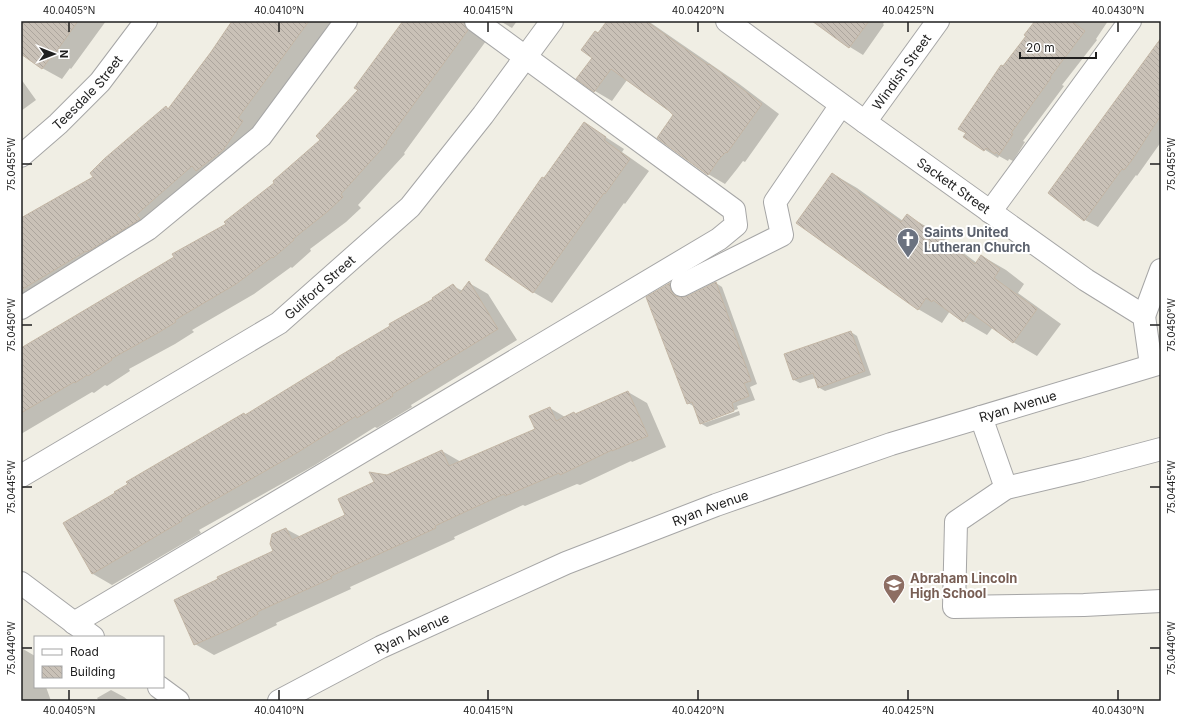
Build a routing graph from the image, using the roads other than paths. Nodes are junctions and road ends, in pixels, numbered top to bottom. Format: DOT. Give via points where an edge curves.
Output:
graph roads {
  1 [pos="146,21"];
  2 [pos="346,21"];
  3 [pos="476,21"];
  4 [pos="552,21"];
  5 [pos="727,21"];
  6 [pos="938,21"];
  7 [pos="1130,21"];
  8 [pos="750,28"];
  9 [pos="526,56"];
  10 [pos="841,105"];
  11 [pos="864,122"];
  12 [pos="21,156"];
  13 [pos="990,212"];
  14 [pos="1161,270"];
  15 [pos="682,285"];
  16 [pos="21,308"];
  17 [pos="1144,316"];
  18 [pos="1156,364"];
  19 [pos="981,417"];
  20 [pos="1161,449"];
  21 [pos="21,476"];
  22 [pos="1006,488"];
  23 [pos="21,583"];
  24 [pos="1161,601"];
  25 [pos="74,623"];
  26 [pos="92,636"];
  27 [pos="160,688"];
  28 [pos="178,701"];
  29 [pos="279,701"];
  1 -- 12 [label="street, Teesdale Street" via="100,82"];
  2 -- 16 [label="street" via="261,136 148,229"];
  3 -- 9 [label="street"];
  4 -- 9 [label="street, Guilford Street"];
  5 -- 8 [label="street, Sackett Street"];
  6 -- 11 [label="street, Windish Street"];
  7 -- 13 [label="street"];
  8 -- 10 [label="street, Sackett Street"];
  9 -- 21 [label="street, Guilford Street" via="484,115 410,207 279,323"];
  9 -- 25 [label="street" via="734,210 736,225 712,243"];
  10 -- 11 [label="street, Sackett Street"];
  10 -- 15 [label="street" via="775,202 782,235"];
  11 -- 13 [label="street, Sackett Street"];
  13 -- 17 [label="street, Sackett Street" via="1086,280"];
  14 -- 17 [label="street"];
  17 -- 18 [label="street"];
  18 -- 19 [label="street, Ryan Avenue"];
  19 -- 22 [label="street"];
  19 -- 29 [label="street, Ryan Avenue" via="891,444 716,505 566,563 382,647"];
  20 -- 22 [label="street"];
  22 -- 24 [label="street" via="956,522 954,607"];
  23 -- 25 [label="street"];
  25 -- 26 [label="street"];
  27 -- 28 [label="street"];
}
